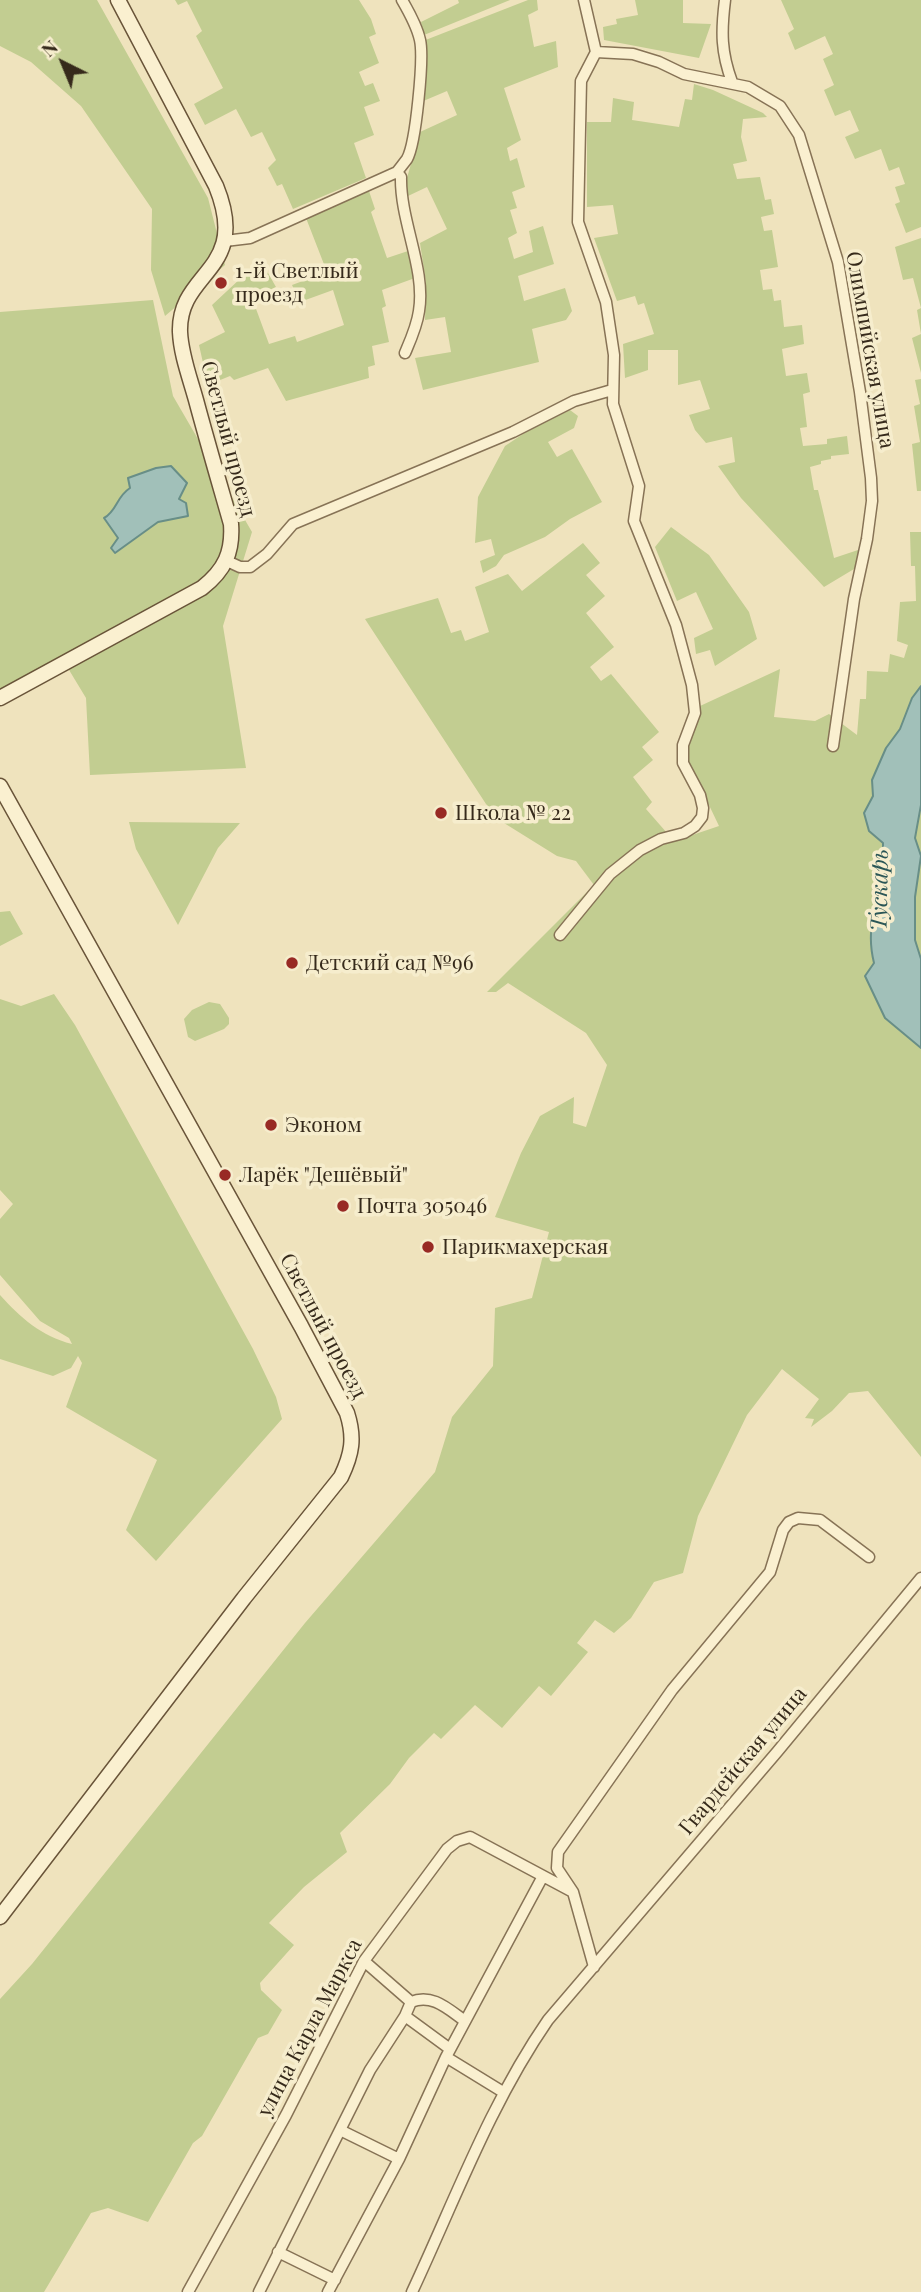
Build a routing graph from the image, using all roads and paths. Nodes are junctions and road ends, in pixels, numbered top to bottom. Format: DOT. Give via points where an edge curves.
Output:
graph roads {
  1 [pos="118,0"];
  2 [pos="402,0"];
  3 [pos="584,0"];
  4 [pos="725,0"];
  5 [pos="596,52"];
  6 [pos="732,82"];
  7 [pos="397,172"];
  8 [pos="225,241"];
  9 [pos="405,353"];
  10 [pos="612,390"];
  11 [pos="227,561"];
  12 [pos="0,698"];
  13 [pos="833,746"];
  14 [pos="0,786"];
  15 [pos="560,935"];
  16 [pos="869,1557"];
  17 [pos="921,1578"];
  18 [pos="542,1876"];
  19 [pos="573,1892"];
  20 [pos="0,1917"];
  21 [pos="363,1961"];
  22 [pos="594,1967"];
  23 [pos="411,2002"];
  24 [pos="405,2016"];
  25 [pos="465,2021"];
  26 [pos="448,2053"];
  27 [pos="503,2092"];
  28 [pos="340,2130"];
  29 [pos="398,2159"];
  30 [pos="278,2252"];
  31 [pos="335,2280"];
  32 [pos="188,2292"];
  33 [pos="259,2292"];
  34 [pos="328,2292"];
  35 [pos="412,2292"];
  1 -- 8 [label="street" via="216,186 225,213"];
  2 -- 7 [label="street" via="420,40 422,65 410,150"];
  3 -- 5 [label="street"];
  4 -- 6 [label="street" via="721,35"];
  5 -- 6 [label="street, Олимпийская улица" via="633,54 684,74"];
  5 -- 10 [label="street" via="581,81 578,222 606,302 614,355"];
  6 -- 13 [label="street, Олимпийская улица" via="780,106 799,135 838,262 860,391 872,501"];
  7 -- 8 [label="street" via="250,238"];
  7 -- 9 [label="street" via="419,288 419,310"];
  8 -- 11 [label="street, Светлый проезд" via="216,262 188,299 180,332 231,524"];
  10 -- 11 [label="street" via="574,401 513,432 293,524 250,567"];
  10 -- 15 [label="street" via="639,486 634,521 677,625 692,685 695,713 683,745 683,763 700,795 702,817 684,834 640,850 610,874"];
  11 -- 12 [label="street" via="202,587"];
  14 -- 20 [label="street, Светлый проезд" via="307,1338 347,1413 353,1443 341,1477"];
  16 -- 19 [label="street" via="820,1520 789,1522 770,1572 672,1690 558,1852 557,1868"];
  17 -- 22 [label="street, Гвардейская улица"];
  18 -- 19 [label="street, улица Карла Маркса"];
  18 -- 21 [label="street, улица Карла Маркса" via="470,1837 457,1841"];
  18 -- 25 [label="street"];
  19 -- 22 [label="street"];
  21 -- 23 [label="street"];
  21 -- 32 [label="street, улица Карла Маркса" via="286,2116"];
  22 -- 27 [label="street" via="548,2020"];
  23 -- 24 [label="street"];
  23 -- 25 [label="street" via="432,1999"];
  24 -- 26 [label="street"];
  24 -- 28 [label="street" via="370,2070"];
  25 -- 26 [label="street"];
  26 -- 27 [label="street"];
  26 -- 29 [label="street"];
  27 -- 35 [label="street"];
  28 -- 29 [label="street"];
  28 -- 30 [label="street"];
  29 -- 31 [label="street"];
  30 -- 31 [label="street"];
  30 -- 33 [label="street"];
  31 -- 34 [label="street"];
}
